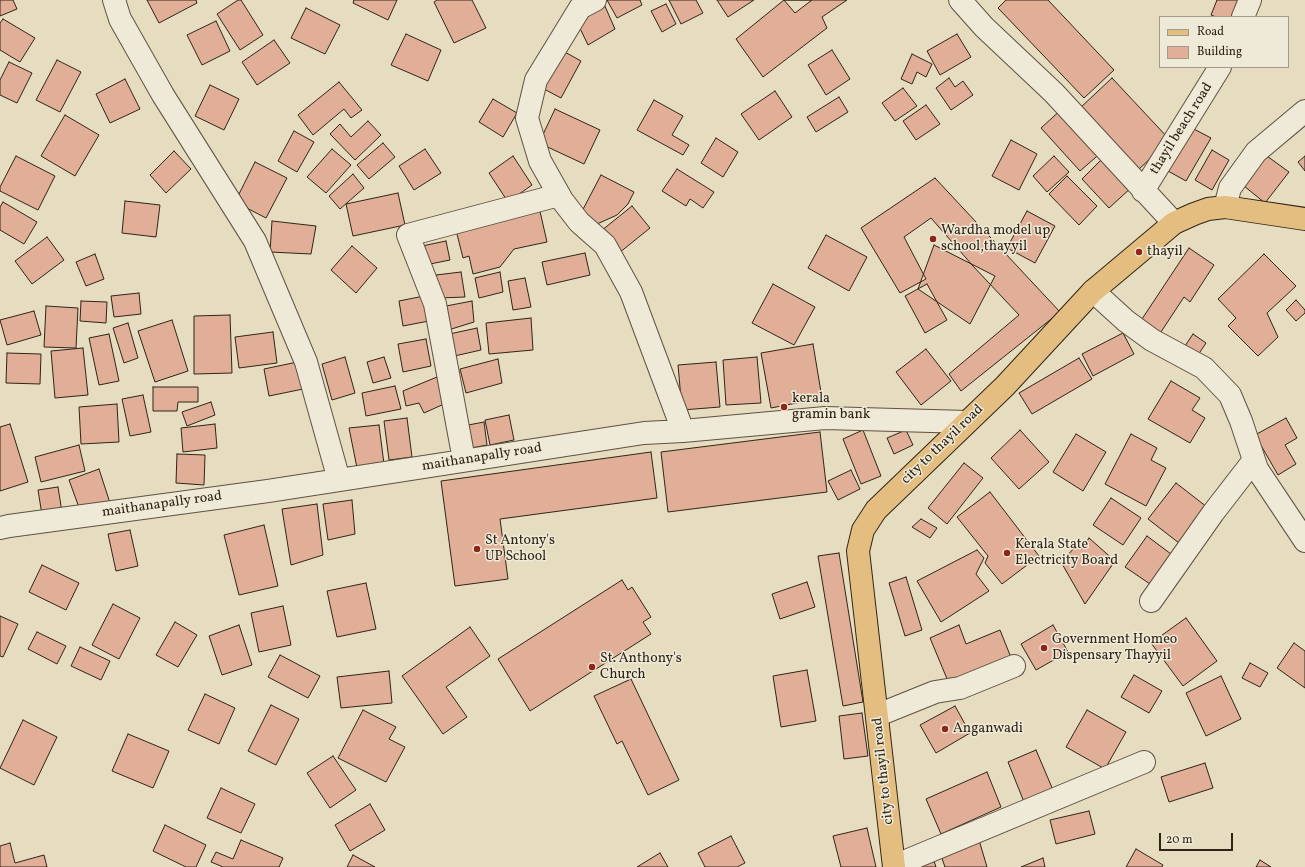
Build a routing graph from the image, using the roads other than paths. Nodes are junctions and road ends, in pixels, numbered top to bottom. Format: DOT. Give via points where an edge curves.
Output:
graph roads {
  1 [pos="114,0"];
  2 [pos="594,0"];
  3 [pos="960,0"];
  4 [pos="1250,0"];
  5 [pos="1243,16"];
  6 [pos="1219,68"];
  7 [pos="1305,111"];
  8 [pos="1143,191"];
  9 [pos="558,195"];
  10 [pos="1225,207"];
  11 [pos="1305,219"];
  12 [pos="1174,223"];
  13 [pos="1093,291"];
  14 [pos="967,422"];
  15 [pos="683,432"];
  16 [pos="464,460"];
  17 [pos="1254,460"];
  18 [pos="338,480"];
  19 [pos="0,528"];
  20 [pos="1305,541"];
  21 [pos="1151,601"];
  22 [pos="1014,666"];
  23 [pos="878,715"];
  24 [pos="1144,762"];
  25 [pos="894,866"];
  1 -- 18 [label="street" via="120,19 162,95 255,241 306,362"];
  2 -- 9 [label="street" via="580,8 536,80 527,118 540,161"];
  3 -- 8 [label="street" via="984,27 1054,93"];
  4 -- 5 [label="street"];
  6 -- 8 [label="street, thayil beach road"];
  7 -- 10 [label="street" via="1256,152 1230,188"];
  8 -- 12 [label="street"];
  9 -- 15 [label="street" via="579,222 604,245 631,292"];
  9 -- 16 [label="street" via="408,235 435,304"];
  10 -- 11 [label="main road, city to thayil road"];
  10 -- 12 [label="main road, city to thayil road" via="1208,209"];
  12 -- 13 [label="main road, city to thayil road"];
  13 -- 14 [label="main road, city to thayil road" via="1005,386"];
  13 -- 17 [label="street" via="1152,340 1204,368 1230,395"];
  14 -- 15 [label="street, maithanapally road" via="825,418"];
  14 -- 23 [label="main road, city to thayil road" via="876,510 863,530 858,551"];
  15 -- 16 [label="street, maithanapally road" via="644,433"];
  16 -- 18 [label="street, maithanapally road"];
  17 -- 20 [label="street" via="1257,469"];
  17 -- 21 [label="street"];
  18 -- 19 [label="street, maithanapally road"];
  22 -- 23 [label="street" via="960,688 936,692"];
  23 -- 25 [label="main road, city to thayil road"];
  24 -- 25 [label="street"];
}
